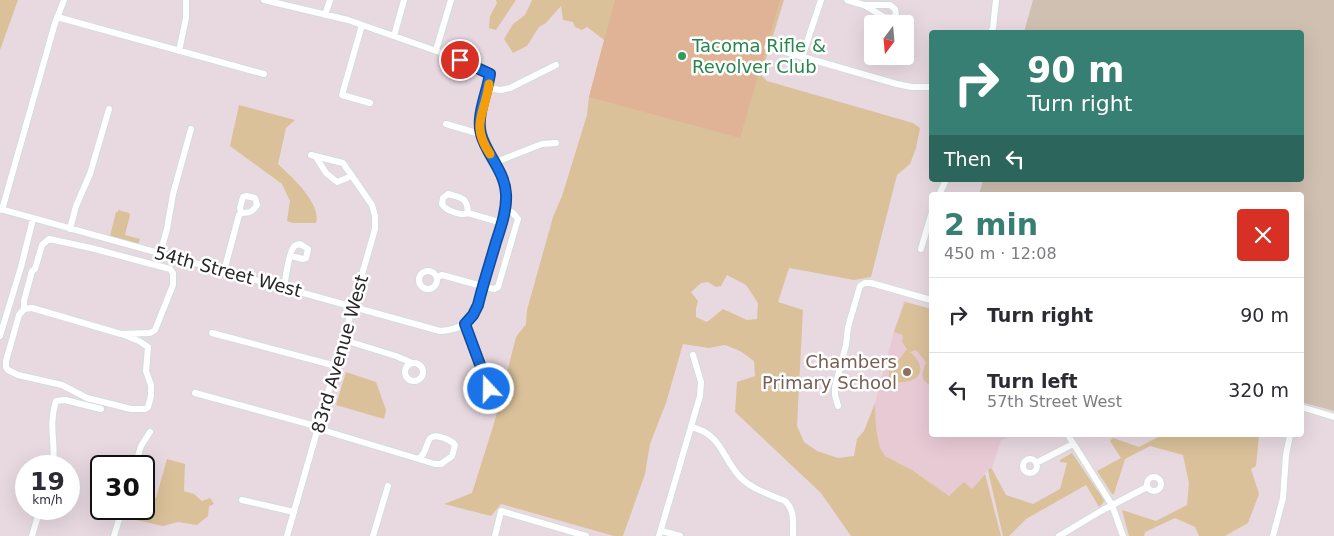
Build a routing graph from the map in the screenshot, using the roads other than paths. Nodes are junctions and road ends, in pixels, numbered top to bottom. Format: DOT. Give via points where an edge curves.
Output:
graph roads {
  1 [pos="64,0"];
  2 [pos="188,0"];
  3 [pos="264,0"];
  4 [pos="330,0"];
  5 [pos="404,0"];
  6 [pos="451,0"];
  7 [pos="821,0"];
  8 [pos="847,0"];
  9 [pos="996,0"];
  10 [pos="864,5"];
  11 [pos="325,15"];
  12 [pos="57,17"];
  13 [pos="362,25"];
  14 [pos="993,30"];
  15 [pos="394,36"];
  16 [pos="768,47"];
  17 [pos="179,50"];
  18 [pos="436,50"];
  19 [pos="802,57"];
  20 [pos="556,65"];
  21 [pos="264,74"];
  22 [pos="929,87"];
  23 [pos="488,88"];
  24 [pos="370,103"];
  25 [pos="109,109"];
  26 [pos="446,124"];
  27 [pos="192,129"];
  28 [pos="480,134"];
  29 [pos="556,143"];
  30 [pos="496,162"];
  31 [pos="352,176"];
  32 [pos="505,209"];
  33 [pos="1,210"];
  34 [pos="241,213"];
  35 [pos="468,213"];
  36 [pos="33,219"];
  37 [pos="929,222"];
  38 [pos="502,223"];
  39 [pos="70,229"];
  40 [pos="921,249"];
  41 [pos="160,254"];
  42 [pos="291,256"];
  43 [pos="21,267"];
  44 [pos="32,270"];
  45 [pos="224,271"];
  46 [pos="438,277"];
  47 [pos="483,286"];
  48 [pos="284,287"];
  49 [pos="929,299"];
  50 [pos="354,307"];
  51 [pos="24,309"];
  52 [pos="465,324"];
  53 [pos="212,333"];
  54 [pos="120,334"];
  55 [pos="0,335"];
  56 [pos="13,337"];
  57 [pos="344,340"];
  58 [pos="693,355"];
  59 [pos="410,362"];
  60 [pos="336,366"];
  61 [pos="485,378"];
  62 [pos="195,393"];
  63 [pos="838,406"];
  64 [pos="1304,408"];
  65 [pos="102,409"];
  66 [pos="1334,417"];
  67 [pos="692,427"];
  68 [pos="319,429"];
  69 [pos="150,432"];
  70 [pos="1069,437"];
  71 [pos="1290,437"];
  72 [pos="1073,444"];
  73 [pos="54,455"];
  74 [pos="138,455"];
  75 [pos="419,458"];
  76 [pos="1036,463"];
  77 [pos="388,486"];
  78 [pos="1147,487"];
  79 [pos="242,500"];
  80 [pos="1112,505"];
  81 [pos="294,512"];
  82 [pos="37,520"];
  83 [pos="119,520"];
  84 [pos="661,533"];
  85 [pos="32,536"];
  86 [pos="114,536"];
  87 [pos="287,536"];
  88 [pos="373,536"];
  89 [pos="494,536"];
  90 [pos="586,536"];
  91 [pos="680,536"];
  92 [pos="793,536"];
  93 [pos="1059,536"];
  94 [pos="1123,536"];
  95 [pos="1273,536"];
  1 -- 12 [label="street"];
  2 -- 17 [label="street"];
  3 -- 11 [label="street"];
  4 -- 11 [label="street"];
  5 -- 15 [label="street"];
  6 -- 18 [label="street"];
  7 -- 19 [label="street"];
  8 -- 10 [label="street"];
  9 -- 14 [label="street"];
  11 -- 13 [label="street"];
  12 -- 17 [label="street"];
  12 -- 33 [label="street"];
  13 -- 15 [label="street"];
  13 -- 24 [label="street" via="342,95"];
  15 -- 18 [label="street"];
  16 -- 19 [label="street"];
  17 -- 21 [label="street"];
  18 -- 23 [label="street" via="490,74"];
  19 -- 22 [label="street" via="896,84"];
  20 -- 23 [label="street" via="510,88"];
  23 -- 28 [label="street" via="480,119"];
  25 -- 39 [label="street"];
  26 -- 28 [label="street"];
  27 -- 41 [label="street" via="171,199"];
  28 -- 30 [label="street"];
  29 -- 30 [label="street" via="542,144"];
  30 -- 32 [label="street" via="506,191"];
  31 -- 31 [label="street, 83rd Avenue West" via="343,163 313,156 337,182"];
  31 -- 50 [label="street, 83rd Avenue West" via="372,205 375,223"];
  32 -- 38 [label="street"];
  32 -- 47 [label="street" via="518,220 516,229 498,287"];
  33 -- 36 [label="street, 54th Street West"];
  34 -- 45 [label="street"];
  35 -- 38 [label="street"];
  36 -- 39 [label="street, 54th Street West"];
  36 -- 43 [label="street"];
  37 -- 40 [label="street"];
  38 -- 47 [label="street"];
  39 -- 41 [label="street, 54th Street West"];
  41 -- 45 [label="street, 54th Street West"];
  42 -- 48 [label="street"];
  43 -- 44 [label="street"];
  43 -- 55 [label="street"];
  44 -- 51 [label="street"];
  44 -- 54 [label="street" via="42,245 49,239 170,269 173,285 155,330"];
  45 -- 48 [label="street, 54th Street West"];
  46 -- 47 [label="street" via="442,275"];
  47 -- 52 [label="street" via="476,310"];
  48 -- 50 [label="street, 54th Street West"];
  49 -- 63 [label="street" via="871,282 858,289 835,387"];
  50 -- 52 [label="street, 54th Street West" via="440,331"];
  50 -- 57 [label="street, 83rd Avenue West"];
  51 -- 54 [label="street" via="32,308"];
  51 -- 56 [label="street"];
  52 -- 61 [label="street"];
  53 -- 60 [label="street"];
  54 -- 56 [label="street" via="148,347 146,371 151,396 145,409 131,409 87,398 62,385 10,372 6,361"];
  55 -- 56 [label="street"];
  57 -- 59 [label="street"];
  57 -- 60 [label="street, 83rd Avenue West"];
  58 -- 67 [label="street" via="701,389"];
  60 -- 68 [label="street, 83rd Avenue West"];
  62 -- 68 [label="street"];
  64 -- 66 [label="street"];
  65 -- 73 [label="street" via="57,401 51,422"];
  67 -- 84 [label="street"];
  67 -- 92 [label="street" via="712,436 747,483 789,505 793,513"];
  68 -- 75 [label="street"];
  68 -- 81 [label="street, 83rd Avenue West"];
  69 -- 74 [label="street"];
  70 -- 72 [label="street"];
  71 -- 95 [label="street" via="1283,498"];
  72 -- 76 [label="street"];
  72 -- 80 [label="street"];
  75 -- 75 [label="street" via="432,437 440,436 455,445 453,454 440,464"];
  77 -- 88 [label="street"];
  78 -- 80 [label="street"];
  79 -- 81 [label="street"];
  80 -- 93 [label="street"];
  80 -- 94 [label="street"];
  81 -- 87 [label="street, 83rd Avenue West"];
  82 -- 85 [label="street"];
  83 -- 86 [label="street"];
  84 -- 91 [label="street"];
  89 -- 90 [label="street" via="501,512"];
}
